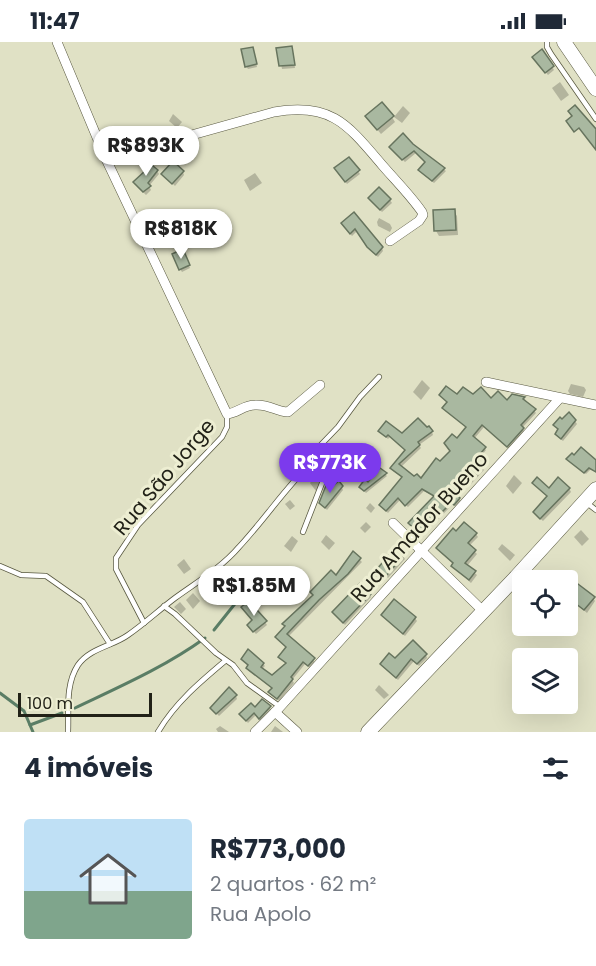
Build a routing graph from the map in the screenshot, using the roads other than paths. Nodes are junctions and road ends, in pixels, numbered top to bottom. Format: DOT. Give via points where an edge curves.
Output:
graph roads {
  1 [pos="57,42"];
  2 [pos="547,42"];
  3 [pos="567,43"];
  4 [pos="596,89"];
  5 [pos="596,119"];
  6 [pos="106,159"];
  7 [pos="390,241"];
  8 [pos="380,377"];
  9 [pos="486,382"];
  10 [pos="320,385"];
  11 [pos="560,398"];
  12 [pos="596,405"];
  13 [pos="227,414"];
  14 [pos="316,456"];
  15 [pos="596,489"];
  16 [pos="585,501"];
  17 [pos="596,510"];
  18 [pos="393,523"];
  19 [pos="303,532"];
  20 [pos="421,551"];
  21 [pos="0,566"];
  22 [pos="164,606"];
  23 [pos="483,611"];
  24 [pos="144,623"];
  25 [pos="110,644"];
  26 [pos="225,661"];
  27 [pos="278,709"];
  28 [pos="68,732"];
  29 [pos="158,732"];
  30 [pos="255,732"];
  31 [pos="297,732"];
  32 [pos="368,732"];
  1 -- 6 [label="street"];
  2 -- 5 [label="lane" via="551,54"];
  3 -- 4 [label="main road"];
  6 -- 7 [label="street" via="274,112 294,109 326,113 356,134 422,212 419,221"];
  6 -- 13 [label="street"];
  8 -- 14 [label="lane" via="314,451"];
  9 -- 11 [label="street"];
  10 -- 13 [label="street" via="288,412 254,405"];
  11 -- 12 [label="street"];
  11 -- 20 [label="street, Rua Amador Bueno"];
  13 -- 24 [label="lane, Rua São Jorge" via="222,437 138,525 116,558 116,569"];
  14 -- 19 [label="lane" via="325,468 325,479"];
  14 -- 22 [label="lane" via="222,565"];
  15 -- 16 [label="main road"];
  16 -- 17 [label="lane"];
  16 -- 23 [label="main road"];
  18 -- 20 [label="street"];
  20 -- 23 [label="street"];
  20 -- 27 [label="street, Rua Amador Bueno"];
  21 -- 25 [label="lane" via="21,575 41,575 56,583 83,603"];
  22 -- 24 [label="lane"];
  22 -- 26 [label="lane"];
  23 -- 32 [label="main road"];
  24 -- 25 [label="lane"];
  25 -- 28 [label="lane" via="89,654 74,673 69,689"];
  26 -- 27 [label="lane"];
  26 -- 29 [label="lane" via="174,708"];
  27 -- 30 [label="street, Rua Amador Bueno"];
  27 -- 31 [label="street"];
}
